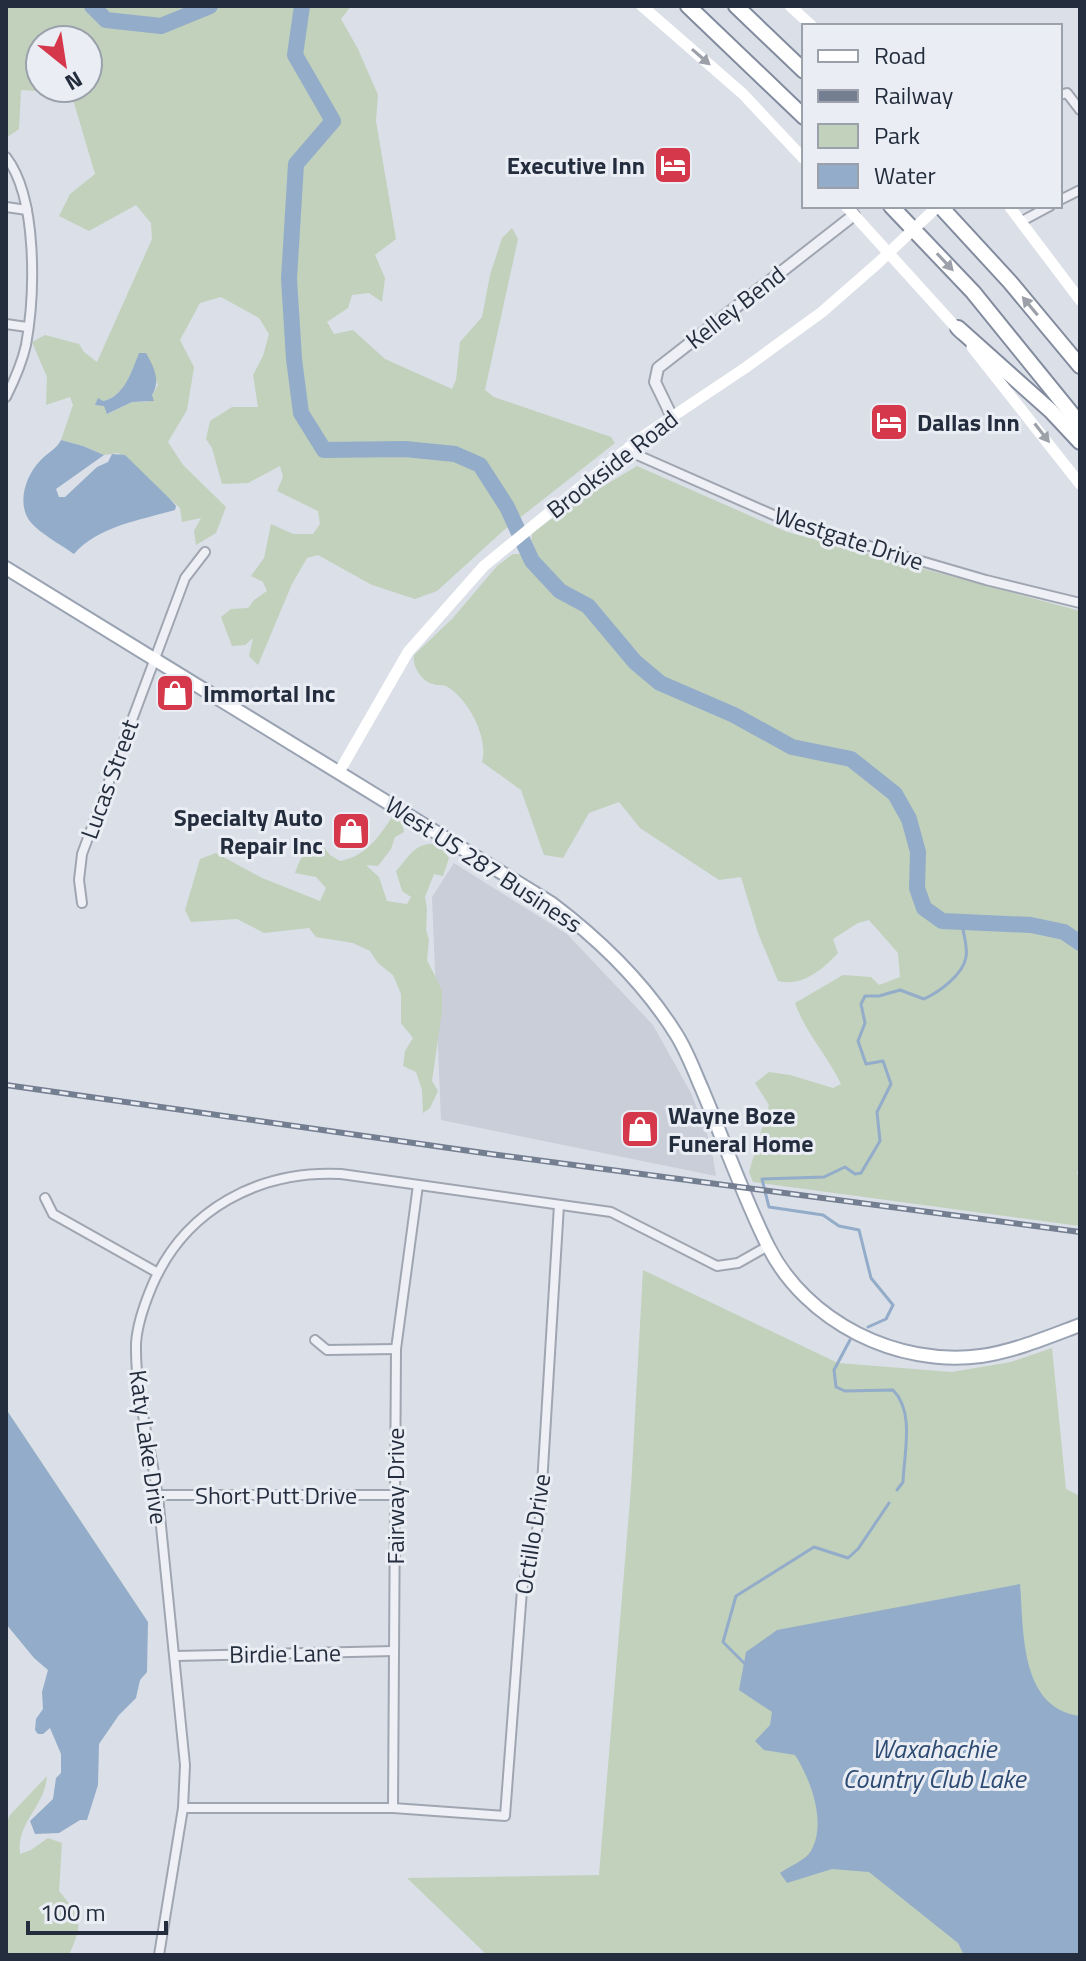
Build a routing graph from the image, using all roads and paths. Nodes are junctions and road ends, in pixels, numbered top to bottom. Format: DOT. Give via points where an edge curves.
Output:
graph roads {
  1 [pos="642,6"];
  2 [pos="688,6"];
  3 [pos="736,6"];
  4 [pos="790,6"];
  5 [pos="810,24"];
  6 [pos="802,69"];
  7 [pos="1062,94"];
  8 [pos="1080,110"];
  9 [pos="802,115"];
  10 [pos="6,157"];
  11 [pos="802,157"];
  12 [pos="1080,190"];
  13 [pos="1062,199"];
  14 [pos="6,207"];
  15 [pos="893,208"];
  16 [pos="937,208"];
  17 [pos="941,208"];
  18 [pos="1011,208"];
  19 [pos="1046,208"];
  20 [pos="27,210"];
  21 [pos="850,210"];
  22 [pos="1022,221"];
  23 [pos="1080,300"];
  24 [pos="6,324"];
  25 [pos="27,327"];
  26 [pos="958,328"];
  27 [pos="1080,366"];
  28 [pos="6,397"];
  29 [pos="672,417"];
  30 [pos="1080,424"];
  31 [pos="1080,442"];
  32 [pos="626,450"];
  33 [pos="1080,484"];
  34 [pos="205,552"];
  35 [pos="6,568"];
  36 [pos="1080,603"];
  37 [pos="153,657"];
  38 [pos="339,772"];
  39 [pos="82,903"];
  40 [pos="418,1185"];
  41 [pos="45,1198"];
  42 [pos="559,1205"];
  43 [pos="768,1246"];
  44 [pos="158,1273"];
  45 [pos="1080,1325"];
  46 [pos="315,1340"];
  47 [pos="396,1349"];
  48 [pos="158,1495"];
  49 [pos="395,1495"];
  50 [pos="394,1651"];
  51 [pos="175,1656"];
  52 [pos="183,1808"];
  53 [pos="393,1808"];
  54 [pos="159,1955"];
  1 -- 11 [label="main road, one-way" via="743,94"];
  2 -- 9 [label="highway"];
  3 -- 6 [label="highway"];
  4 -- 5 [label="main road"];
  7 -- 8 [label="street" via="1067,93"];
  10 -- 20 [label="street" via="21,183"];
  12 -- 13 [label="street"];
  14 -- 20 [label="street"];
  15 -- 30 [label="highway, one-way" via="973,292"];
  16 -- 29 [label="main road, Brookside Road, bridge" via="822,312"];
  27 -- 17 [label="highway, one-way"];
  18 -- 22 [label="main road"];
  19 -- 22 [label="street"];
  20 -- 25 [label="street"];
  21 -- 26 [label="main road"];
  21 -- 29 [label="street, Kelley Bend" via="658,368 655,382"];
  22 -- 23 [label="main road"];
  24 -- 25 [label="street"];
  25 -- 28 [label="street"];
  26 -- 31 [label="highway"];
  26 -- 33 [label="main road, one-way"];
  29 -- 32 [label="main road, Brookside Road"];
  32 -- 36 [label="street, Westgate Drive" via="794,524"];
  32 -- 38 [label="main road, Brookside Road" via="470,581 408,652"];
  34 -- 37 [label="street, Lucas Street" via="185,578"];
  35 -- 37 [label="main road, West US 287 Business"];
  37 -- 38 [label="main road, West US 287 Business"];
  37 -- 39 [label="street, Lucas Street" via="82,854"];
  38 -- 43 [label="main road, West US 287 Business" via="551,903 625,966 677,1035"];
  40 -- 42 [label="street, Katy Lake Drive"];
  40 -- 44 [label="street, Katy Lake Drive" via="313,1173 251,1187 204,1214"];
  40 -- 47 [label="street, Fairway Drive"];
  41 -- 44 [label="street" via="53,1214"];
  42 -- 43 [label="street, Katy Lake Drive" via="611,1212 717,1266 738,1263"];
  42 -- 53 [label="street, Octillo Drive" via="540,1518 522,1590 505,1816"];
  43 -- 45 [label="main road, West US 287 Business" via="816,1307 890,1348 944,1357 983,1356"];
  44 -- 48 [label="street, Katy Lake Drive" via="142,1309 136,1341 139,1398"];
  46 -- 47 [label="street" via="327,1350"];
  47 -- 49 [label="street, Fairway Drive"];
  48 -- 49 [label="street, Short Putt Drive"];
  48 -- 51 [label="street, Katy Lake Drive"];
  49 -- 50 [label="street, Fairway Drive"];
  50 -- 51 [label="street, Birdie Lane"];
  50 -- 53 [label="street, Fairway Drive"];
  51 -- 52 [label="street, Katy Lake Drive" via="185,1765"];
  52 -- 53 [label="street"];
  52 -- 54 [label="street, Katy Lake Drive"];
}
